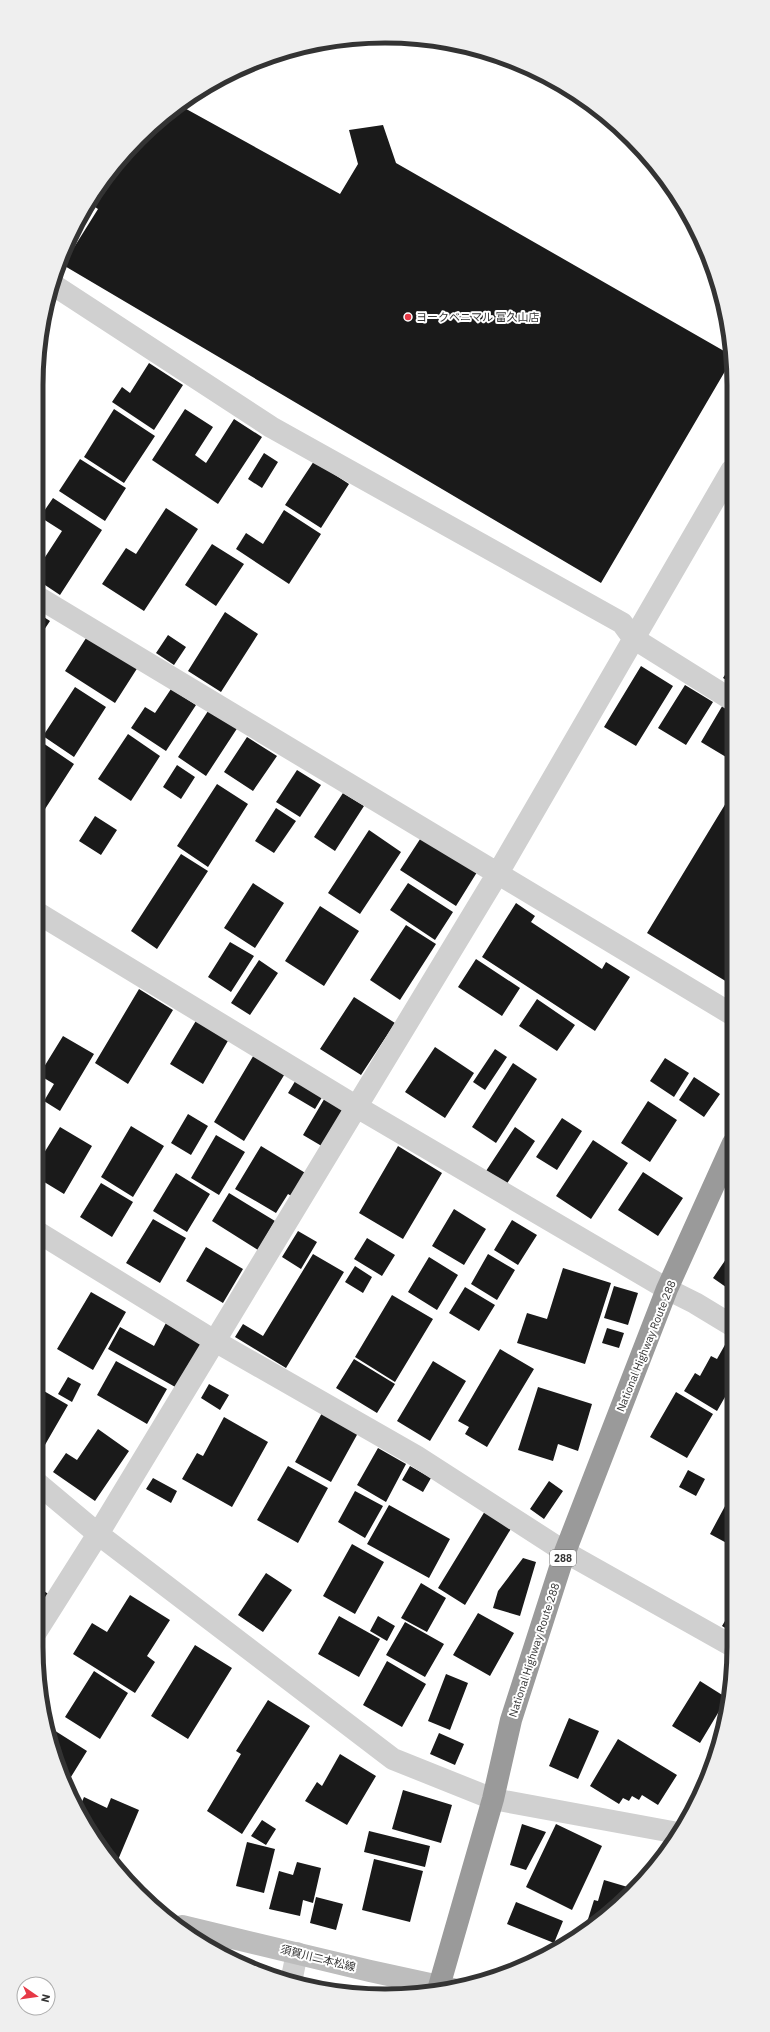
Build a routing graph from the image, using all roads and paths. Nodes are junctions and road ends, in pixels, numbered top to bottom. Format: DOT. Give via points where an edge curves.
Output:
graph roads {
  1 [pos="57,288"];
  2 [pos="727,479"];
  3 [pos="43,600"];
  4 [pos="633,638"];
  5 [pos="727,697"];
  6 [pos="498,873"];
  7 [pos="43,916"];
  8 [pos="727,1012"];
  9 [pos="357,1107"];
  10 [pos="727,1156"];
  11 [pos="43,1235"];
  12 [pos="667,1289"];
  13 [pos="727,1322"];
  14 [pos="214,1340"];
  15 [pos="43,1488"];
  16 [pos="98,1534"];
  17 [pos="565,1552"];
  18 [pos="43,1621"];
  19 [pos="727,1643"];
  20 [pos="493,1799"];
  21 [pos="672,1832"];
  22 [pos="191,1928"];
  23 [pos="298,1952"];
  24 [pos="292,1976"];
  25 [pos="445,1983"];
  26 [pos="433,1986"];
  1 -- 4 [label="street" via="272,427 622,623"];
  2 -- 4 [label="street"];
  3 -- 6 [label="street"];
  4 -- 5 [label="street"];
  4 -- 6 [label="street"];
  6 -- 8 [label="street"];
  6 -- 9 [label="street"];
  7 -- 9 [label="street"];
  9 -- 12 [label="street"];
  9 -- 14 [label="street"];
  10 -- 12 [label="highway, National Highway Route 288 / 288"];
  11 -- 14 [label="street"];
  12 -- 13 [label="street"];
  12 -- 17 [label="highway, National Highway Route 288 / 288"];
  14 -- 16 [label="street"];
  14 -- 17 [label="street" via="416,1456"];
  15 -- 16 [label="street"];
  16 -- 18 [label="street"];
  16 -- 20 [label="street" via="393,1759"];
  17 -- 19 [label="street"];
  17 -- 20 [label="highway, National Highway Route 288 / 288" via="511,1720"];
  20 -- 21 [label="street"];
  20 -- 25 [label="highway, National Highway Route 288 / 288"];
  22 -- 23 [label="main road, 須賀川二本松線"];
  23 -- 24 [label="street"];
  23 -- 26 [label="main road, 須賀川二本松線"];
}
